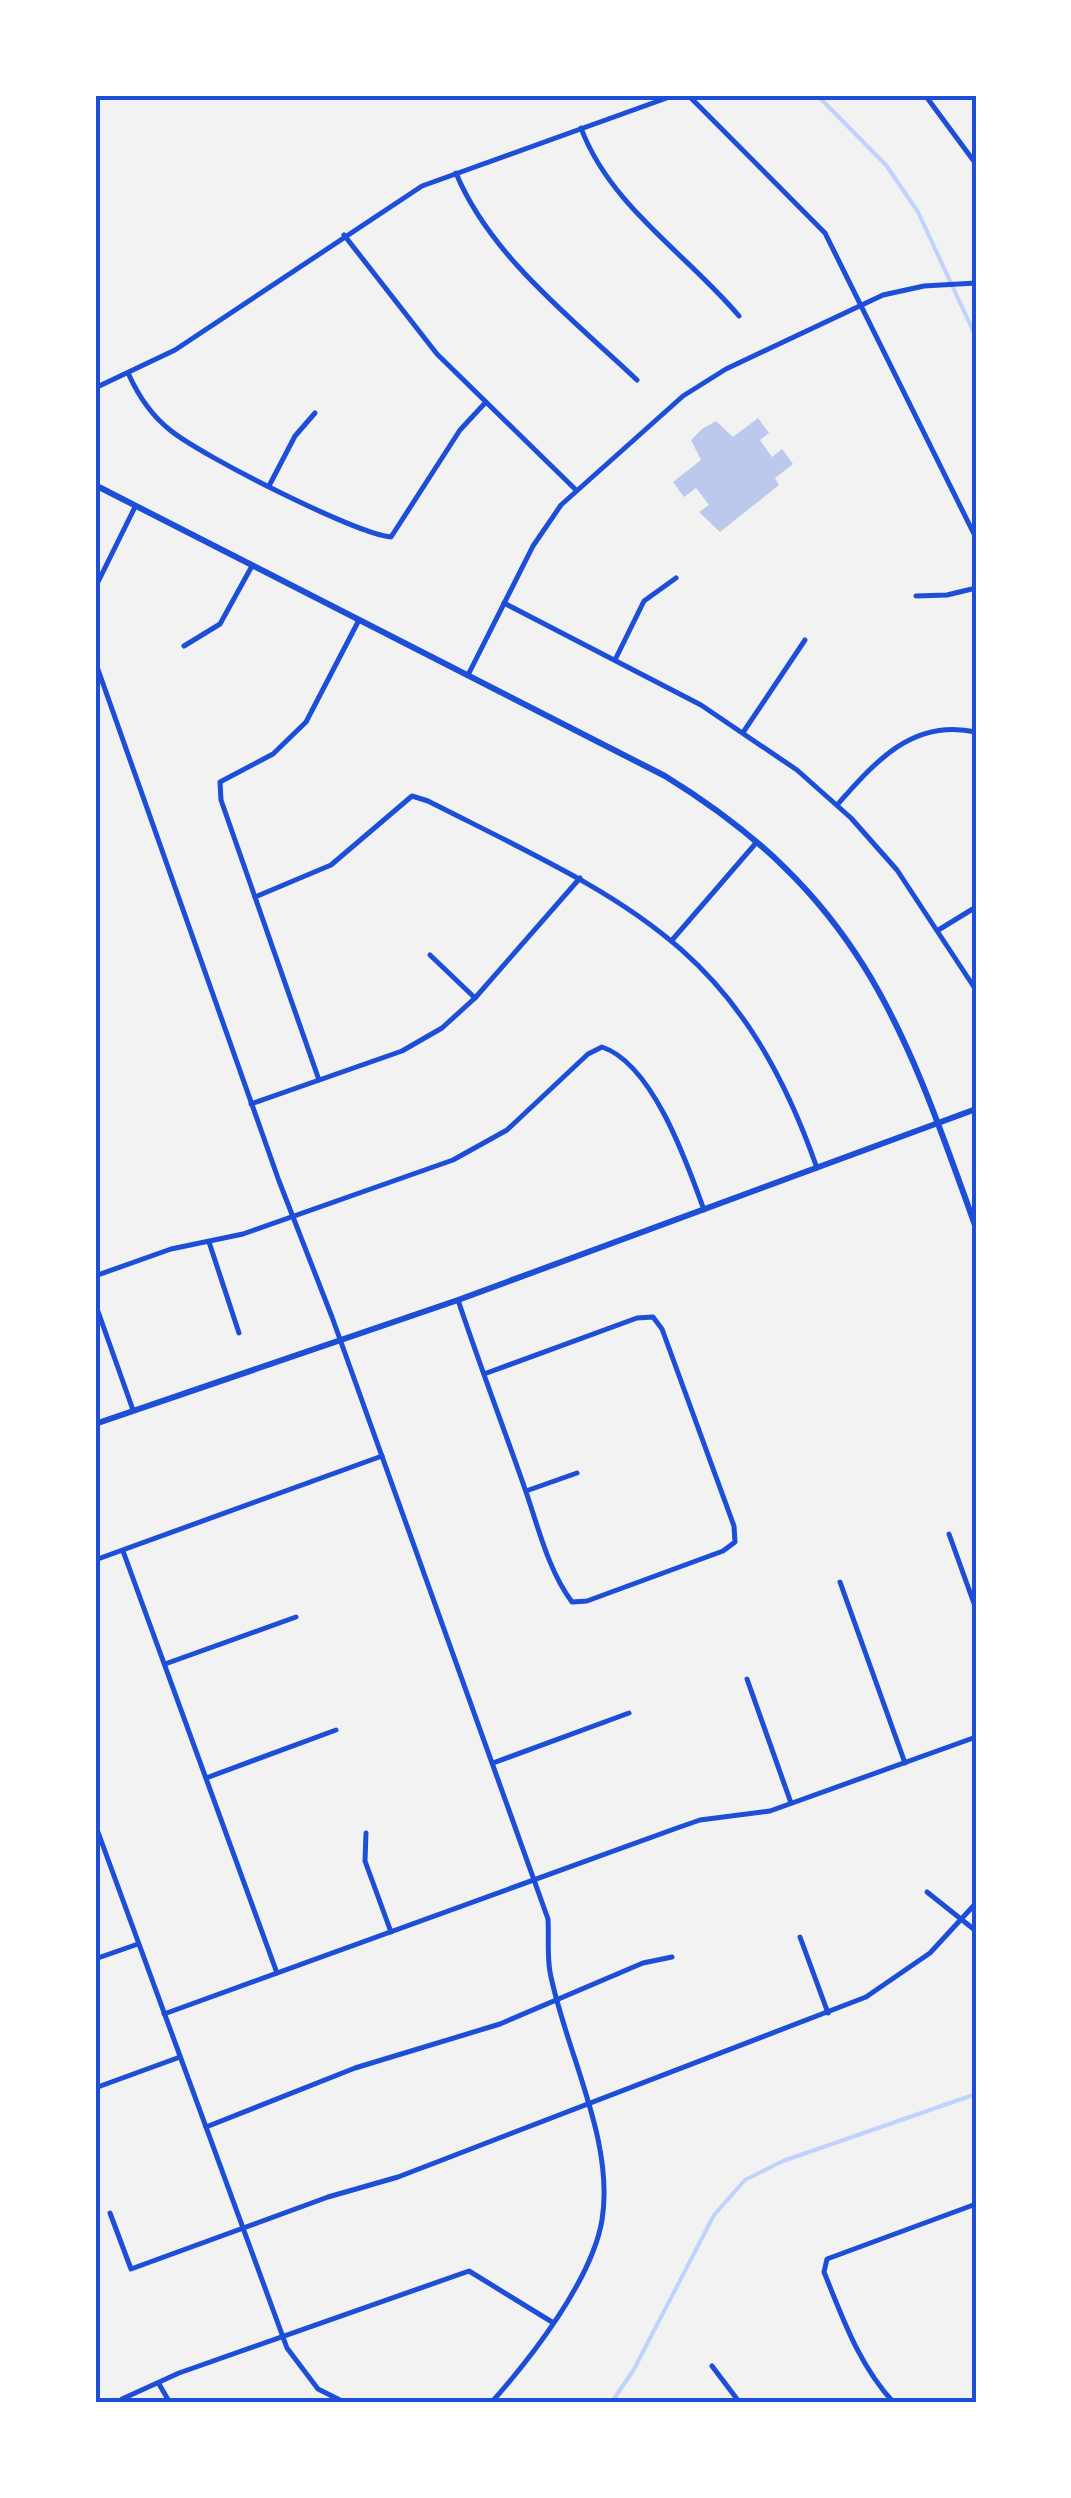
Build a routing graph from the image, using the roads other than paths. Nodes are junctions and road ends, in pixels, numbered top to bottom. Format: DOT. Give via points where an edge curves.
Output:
graph roads {
  1 [pos="675,95"];
  2 [pos="688,95"];
  3 [pos="924,95"];
  4 [pos="581,128"];
  5 [pos="976,164"];
  6 [pos="456,173"];
  7 [pos="344,235"];
  8 [pos="976,283"];
  9 [pos="863,304"];
  10 [pos="739,316"];
  11 [pos="129,376"];
  12 [pos="636,380"];
  13 [pos="95,388"];
  14 [pos="486,402"];
  15 [pos="315,413"];
  16 [pos="270,484"];
  17 [pos="95,485"];
  18 [pos="575,489"];
  19 [pos="135,506"];
  20 [pos="976,538"];
  21 [pos="252,566"];
  22 [pos="676,578"];
  23 [pos="95,588"];
  24 [pos="976,588"];
  25 [pos="916,596"];
  26 [pos="504,604"];
  27 [pos="359,620"];
  28 [pos="805,640"];
  29 [pos="184,646"];
  30 [pos="614,660"];
  31 [pos="95,661"];
  32 [pos="468,676"];
  33 [pos="744,730"];
  34 [pos="976,732"];
  35 [pos="837,804"];
  36 [pos="757,842"];
  37 [pos="580,878"];
  38 [pos="255,898"];
  39 [pos="976,907"];
  40 [pos="939,930"];
  41 [pos="673,939"];
  42 [pos="430,955"];
  43 [pos="976,990"];
  44 [pos="475,998"];
  45 [pos="320,1080"];
  46 [pos="251,1104"];
  47 [pos="976,1109"];
  48 [pos="939,1124"];
  49 [pos="818,1169"];
  50 [pos="704,1210"];
  51 [pos="293,1217"];
  52 [pos="976,1228"];
  53 [pos="209,1242"];
  54 [pos="95,1276"];
  55 [pos="458,1300"];
  56 [pos="95,1303"];
  57 [pos="239,1332"];
  58 [pos="339,1337"];
  59 [pos="484,1374"];
  60 [pos="133,1410"];
  61 [pos="95,1424"];
  62 [pos="382,1456"];
  63 [pos="577,1473"];
  64 [pos="526,1491"];
  65 [pos="949,1534"];
  66 [pos="124,1551"];
  67 [pos="95,1560"];
  68 [pos="840,1582"];
  69 [pos="976,1609"];
  70 [pos="296,1617"];
  71 [pos="165,1664"];
  72 [pos="746,1679"];
  73 [pos="629,1714"];
  74 [pos="336,1730"];
  75 [pos="976,1737"];
  76 [pos="906,1762"];
  77 [pos="494,1764"];
  78 [pos="206,1778"];
  79 [pos="791,1803"];
  80 [pos="96,1828"];
  81 [pos="366,1833"];
  82 [pos="536,1879"];
  83 [pos="927,1892"];
  84 [pos="976,1902"];
  85 [pos="961,1920"];
  86 [pos="976,1931"];
  87 [pos="391,1932"];
  88 [pos="800,1937"];
  89 [pos="138,1944"];
  90 [pos="672,1958"];
  91 [pos="95,1959"];
  92 [pos="277,1973"];
  93 [pos="557,2000"];
  94 [pos="828,2013"];
  95 [pos="164,2014"];
  96 [pos="180,2057"];
  97 [pos="95,2088"];
  98 [pos="587,2102"];
  99 [pos="205,2128"];
  100 [pos="976,2204"];
  101 [pos="110,2213"];
  102 [pos="242,2229"];
  103 [pos="552,2322"];
  104 [pos="282,2336"];
  105 [pos="712,2366"];
  106 [pos="159,2384"];
  107 [pos="122,2399"];
  108 [pos="170,2403"];
  109 [pos="346,2403"];
  110 [pos="491,2403"];
  111 [pos="740,2403"];
  112 [pos="894,2403"];
  1 -- 4 [label="street"];
  2 -- 9 [label="street" via="808,212"];
  3 -- 5 [label="street"];
  4 -- 6 [label="street"];
  4 -- 10 [label="street" via="603,174"];
  6 -- 7 [label="street" via="401,197"];
  6 -- 12 [label="street" via="520,267"];
  7 -- 11 [label="street"];
  7 -- 14 [label="street" via="417,331"];
  8 -- 9 [label="street" via="924,286"];
  9 -- 18 [label="street" via="703,382"];
  9 -- 20 [label="street"];
  11 -- 13 [label="street"];
  11 -- 16 [label="street" via="171,431"];
  14 -- 16 [label="street" via="460,430 391,537 356,528"];
  14 -- 18 [label="street"];
  15 -- 16 [label="street"];
  17 -- 19 [label="street"];
  18 -- 26 [label="street" via="546,525"];
  19 -- 21 [label="street"];
  19 -- 23 [label="street"];
  21 -- 27 [label="street"];
  21 -- 29 [label="street" via="220,624"];
  22 -- 30 [label="street" via="644,601"];
  24 -- 25 [label="street"];
  26 -- 30 [label="street"];
  26 -- 32 [label="street"];
  27 -- 32 [label="street"];
  27 -- 38 [label="street" via="306,722 272,754 220,782"];
  28 -- 33 [label="street"];
  30 -- 33 [label="street"];
  31 -- 46 [label="street"];
  32 -- 36 [label="street" via="664,776"];
  33 -- 35 [label="street"];
  34 -- 35 [label="street" via="936,729 901,742"];
  35 -- 40 [label="street" via="897,870"];
  36 -- 41 [label="street"];
  36 -- 48 [label="street" via="827,912 867,968 901,1028"];
  37 -- 38 [label="street" via="412,796 331,865"];
  37 -- 41 [label="street"];
  37 -- 44 [label="street"];
  38 -- 45 [label="street"];
  39 -- 40 [label="street"];
  40 -- 43 [label="street"];
  41 -- 49 [label="street" via="722,988 765,1048"];
  42 -- 44 [label="street"];
  44 -- 45 [label="street" via="424,1040"];
  45 -- 46 [label="street"];
  46 -- 51 [label="street"];
  47 -- 48 [label="street"];
  48 -- 49 [label="street"];
  48 -- 52 [label="street"];
  49 -- 50 [label="street"];
  50 -- 51 [label="street" via="662,1112 616,1051 602,1047 481,1147"];
  50 -- 55 [label="street"];
  51 -- 53 [label="street"];
  51 -- 58 [label="street"];
  53 -- 54 [label="street"];
  53 -- 57 [label="street"];
  55 -- 58 [label="street"];
  55 -- 59 [label="street"];
  56 -- 60 [label="street"];
  58 -- 60 [label="street"];
  58 -- 62 [label="street"];
  59 -- 64 [label="street"];
  59 -- 64 [label="street" via="653,1317 715,1472 734,1542 723,1552 572,1602"];
  60 -- 61 [label="street"];
  62 -- 66 [label="street"];
  62 -- 77 [label="street"];
  63 -- 64 [label="street"];
  65 -- 69 [label="street"];
  66 -- 67 [label="street"];
  66 -- 71 [label="street"];
  68 -- 76 [label="street"];
  70 -- 71 [label="street"];
  71 -- 78 [label="street"];
  72 -- 79 [label="street"];
  73 -- 77 [label="street"];
  74 -- 78 [label="street"];
  75 -- 76 [label="street"];
  76 -- 79 [label="street"];
  77 -- 82 [label="street"];
  78 -- 92 [label="street"];
  79 -- 82 [label="street" via="754,1816 700,1820"];
  80 -- 89 [label="street"];
  81 -- 87 [label="street" via="365,1861"];
  82 -- 87 [label="street"];
  82 -- 93 [label="street"];
  83 -- 85 [label="street"];
  84 -- 85 [label="street"];
  85 -- 86 [label="street"];
  85 -- 94 [label="street" via="898,1978"];
  87 -- 92 [label="street"];
  88 -- 94 [label="street"];
  89 -- 91 [label="street"];
  89 -- 95 [label="street"];
  90 -- 93 [label="street" via="643,1963"];
  92 -- 95 [label="street"];
  93 -- 98 [label="street"];
  93 -- 99 [label="street" via="355,2068"];
  94 -- 98 [label="street"];
  95 -- 96 [label="street"];
  96 -- 97 [label="street"];
  96 -- 99 [label="street"];
  98 -- 102 [label="street" via="398,2177"];
  98 -- 103 [label="street" via="602,2223"];
  99 -- 102 [label="street"];
  100 -- 112 [label="street" via="827,2259 824,2272 856,2348"];
  101 -- 102 [label="street" via="130,2269"];
  102 -- 104 [label="street"];
  103 -- 104 [label="street" via="469,2271"];
  103 -- 110 [label="street"];
  104 -- 106 [label="street"];
  104 -- 109 [label="street" via="306,2378"];
  105 -- 111 [label="street"];
  106 -- 107 [label="street"];
  106 -- 108 [label="street"];
}
